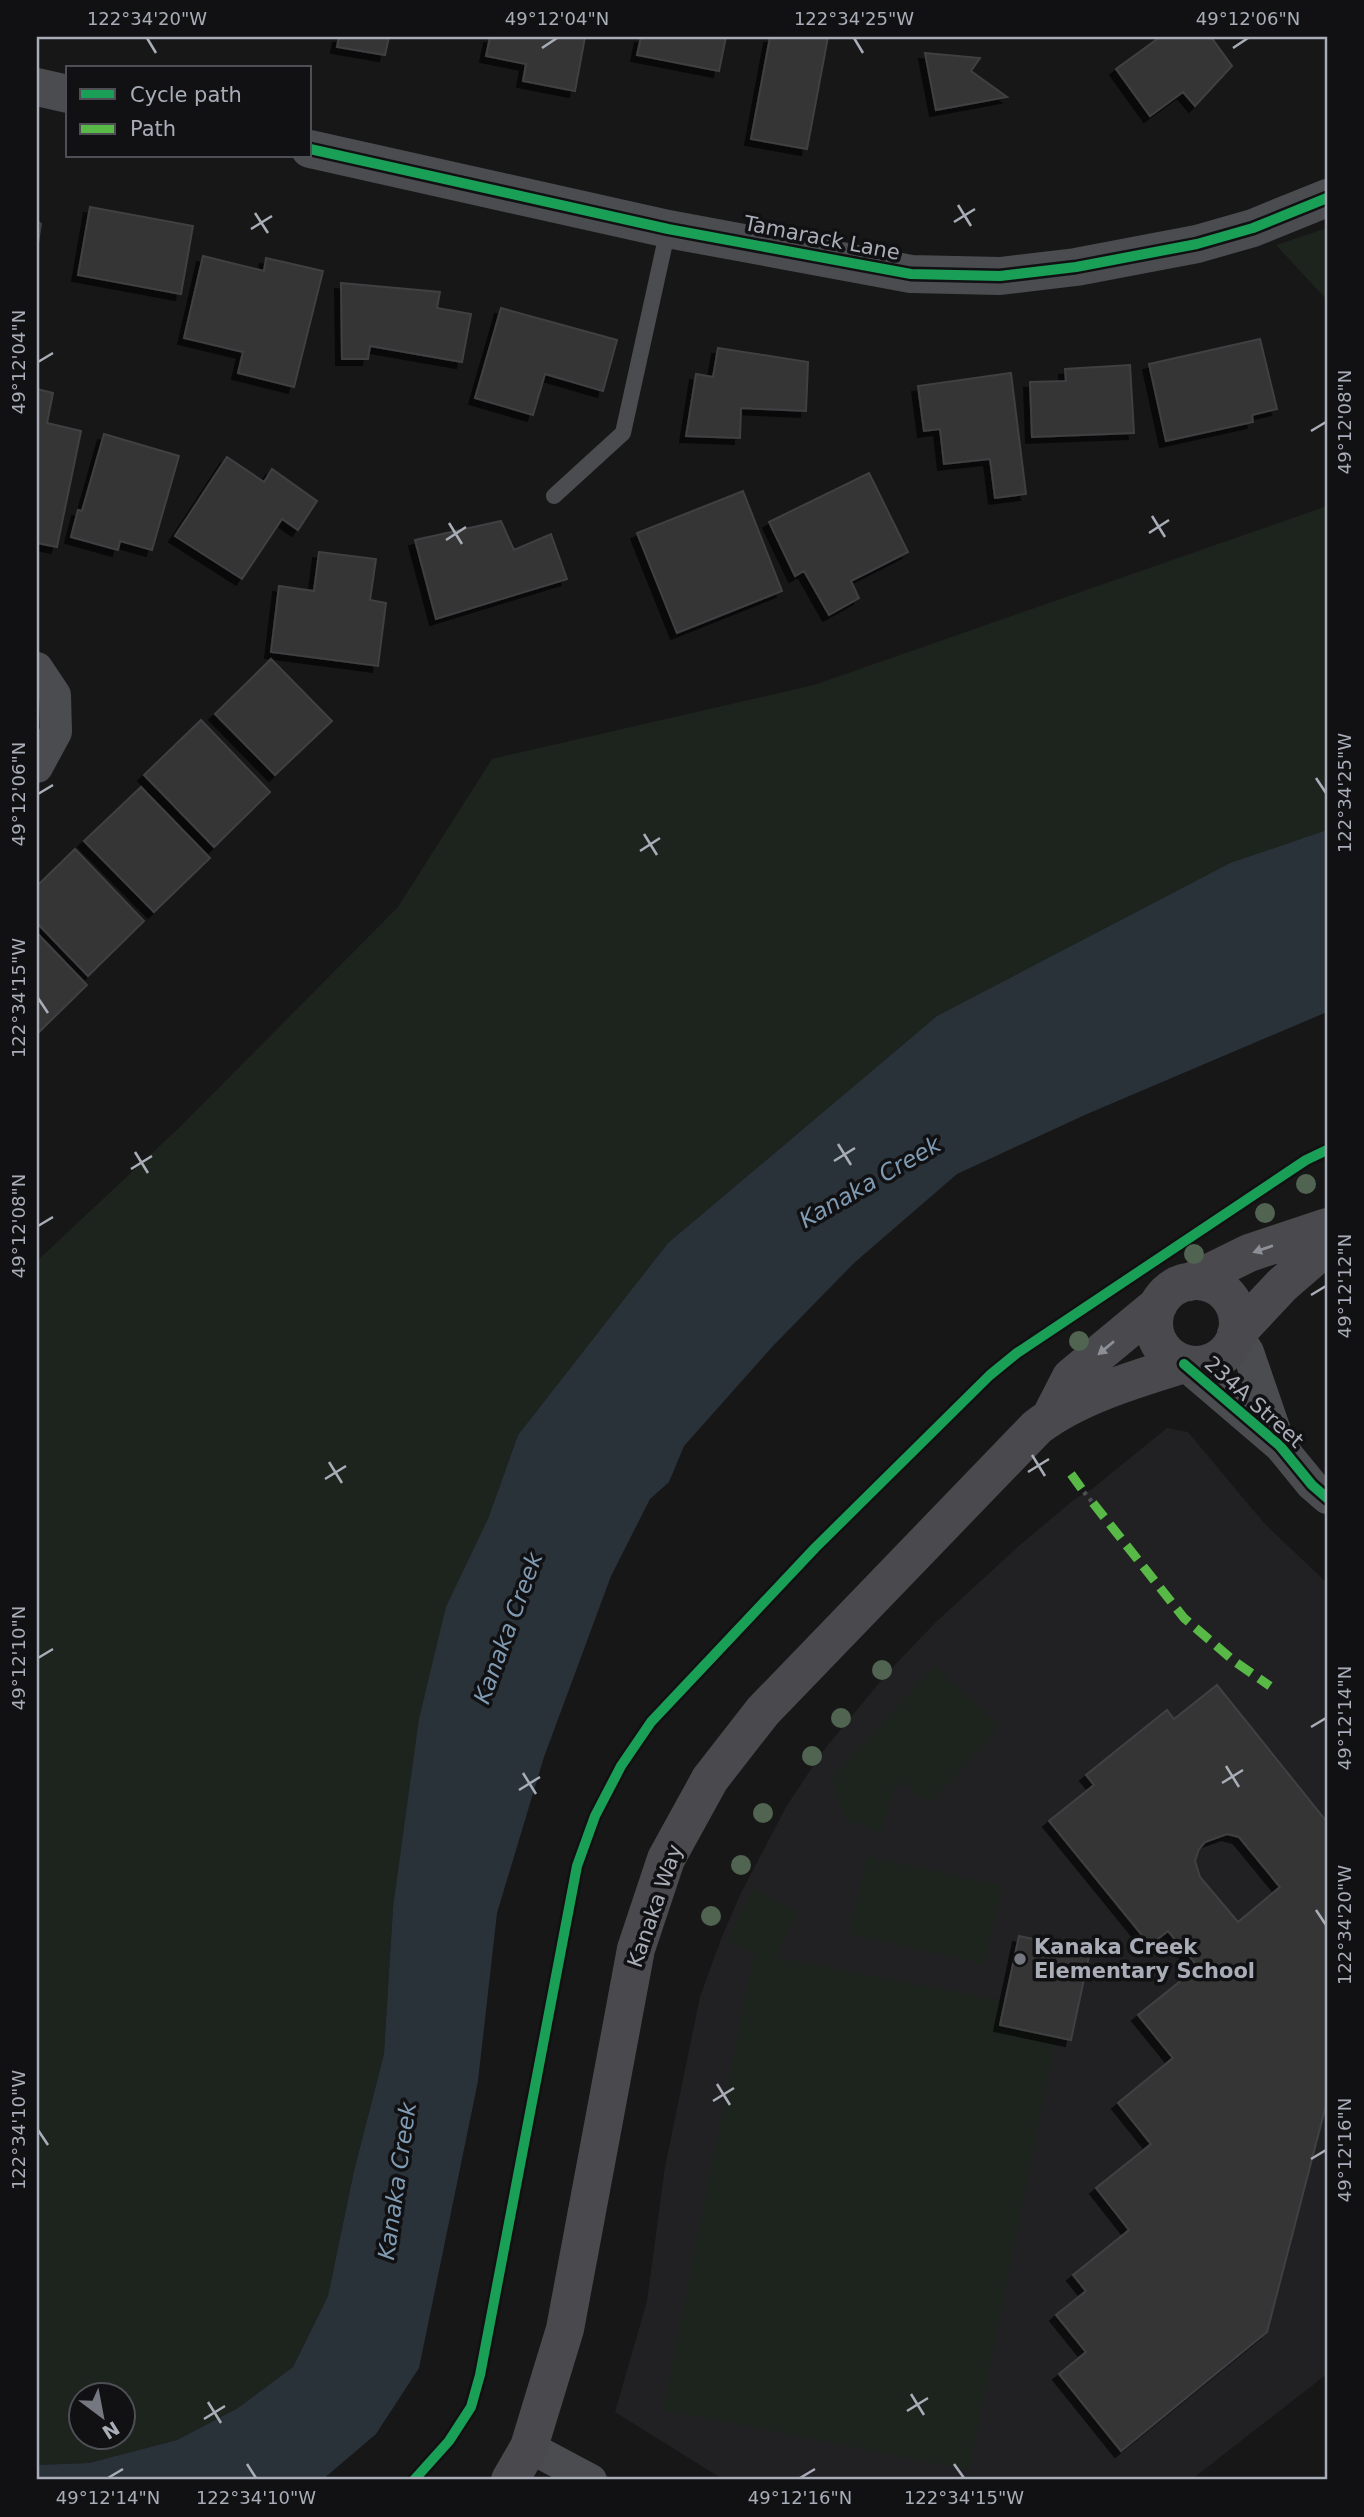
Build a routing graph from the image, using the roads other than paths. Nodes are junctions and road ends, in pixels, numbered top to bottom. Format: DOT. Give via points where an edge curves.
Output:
graph roads {
  1 [pos="37,87"];
  2 [pos="66,94"];
  3 [pos="312,149"];
  4 [pos="1327,198"];
  5 [pos="668,229"];
  6 [pos="554,496"];
  7 [pos="37,668"];
  8 [pos="37,767"];
  9 [pos="1327,1227"];
  10 [pos="1327,1246"];
  11 [pos="1190,1282"];
  12 [pos="1159,1304"];
  13 [pos="1237,1334"];
  14 [pos="1184,1364"];
  15 [pos="1051,1416"];
  16 [pos="1280,1446"];
  17 [pos="1327,1498"];
  18 [pos="529,2447"];
  19 [pos="510,2480"];
  20 [pos="590,2480"];
  1 -- 2 [label="street"];
  3 -- 5 [label="street, Tamarack Lane"];
  4 -- 5 [label="street, Tamarack Lane" via="1198,244 1000,276 911,274"];
  5 -- 6 [label="lane" via="623,433"];
  7 -- 8 [label="street" via="55,695 56,732"];
  9 -- 11 [label="main road, one-way" via="1249,1254"];
  10 -- 13 [label="main road" via="1282,1285"];
  11 -- 12 [label="main road" via="1172,1289"];
  11 -- 13 [label="main road" via="1210,1283 1223,1291 1234,1304"];
  12 -- 14 [label="main road" via="1156,1337 1174,1360"];
  12 -- 15 [label="main road, Kanaka Way, one-way" via="1072,1377"];
  13 -- 14 [label="main road" via="1219,1358 1202,1365"];
  13 -- 16 [label="street, 234A Street" via="1248,1352"];
  14 -- 15 [label="main road, Kanaka Way" via="1123,1383"];
  14 -- 16 [label="street, 234A Street"];
  15 -- 18 [label="main road, Kanaka Way" via="763,1711 710,1779 666,1859 636,1949 565,2329"];
  16 -- 17 [label="street, 234A Street"];
  18 -- 19 [label="main road, Kanaka Way"];
  18 -- 20 [label="street"];
}
